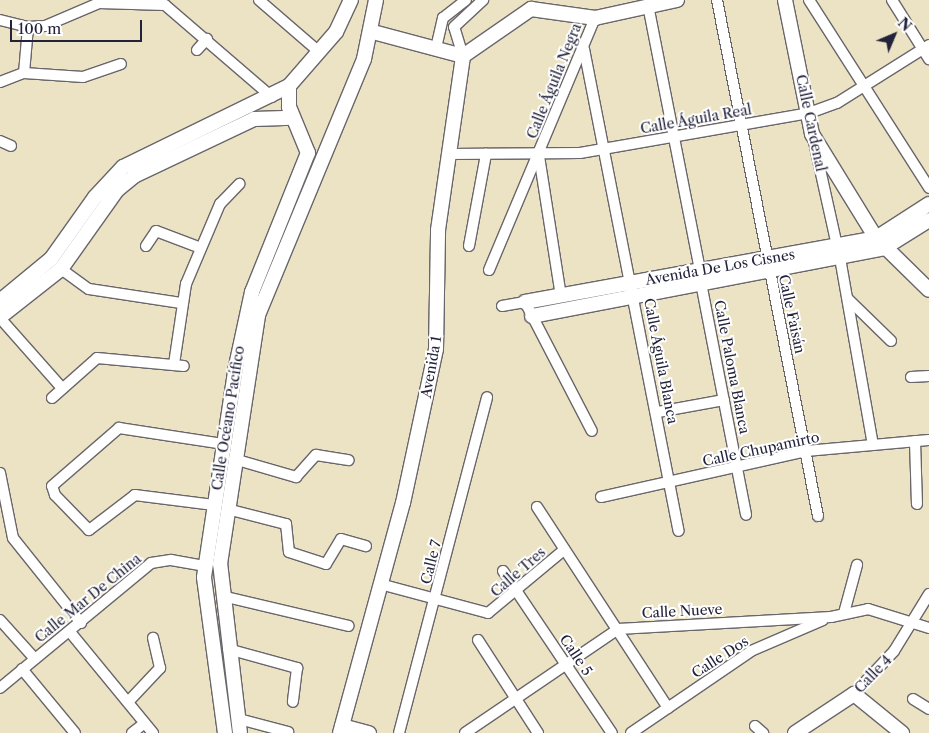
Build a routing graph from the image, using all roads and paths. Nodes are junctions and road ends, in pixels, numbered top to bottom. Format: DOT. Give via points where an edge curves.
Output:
graph roads {
  1 [pos="259,0"];
  2 [pos="352,0"];
  3 [pos="376,0"];
  4 [pos="466,0"];
  5 [pos="483,0"];
  6 [pos="677,0"];
  7 [pos="717,0"];
  8 [pos="785,0"];
  9 [pos="809,0"];
  10 [pos="892,0"];
  11 [pos="557,5"];
  12 [pos="648,5"];
  13 [pos="595,18"];
  14 [pos="0,20"];
  15 [pos="28,27"];
  16 [pos="439,31"];
  17 [pos="373,32"];
  18 [pos="454,34"];
  19 [pos="207,39"];
  20 [pos="926,47"];
  21 [pos="436,48"];
  22 [pos="197,50"];
  23 [pos="584,50"];
  24 [pos="318,51"];
  25 [pos="463,56"];
  26 [pos="929,58"];
  27 [pos="121,64"];
  28 [pos="24,73"];
  29 [pos="0,82"];
  30 [pos="865,85"];
  31 [pos="289,86"];
  32 [pos="272,97"];
  33 [pos="809,112"];
  34 [pos="292,118"];
  35 [pos="742,124"];
  36 [pos="303,132"];
  37 [pos="812,134"];
  38 [pos="332,136"];
  39 [pos="675,136"];
  40 [pos="0,141"];
  41 [pos="11,146"];
  42 [pos="603,149"];
  43 [pos="449,154"];
  44 [pos="486,154"];
  45 [pos="539,154"];
  46 [pos="239,184"];
  47 [pos="929,188"];
  48 [pos="929,204"];
  49 [pos="929,220"];
  50 [pos="880,243"];
  51 [pos="146,246"];
  52 [pos="468,246"];
  53 [pos="201,248"];
  54 [pos="838,252"];
  55 [pos="768,264"];
  56 [pos="61,269"];
  57 [pos="489,270"];
  58 [pos="701,277"];
  59 [pos="633,290"];
  60 [pos="929,290"];
  61 [pos="16,291"];
  62 [pos="561,296"];
  63 [pos="848,299"];
  64 [pos="0,301"];
  65 [pos="525,302"];
  66 [pos="181,303"];
  67 [pos="502,306"];
  68 [pos="532,316"];
  69 [pos="0,318"];
  70 [pos="891,341"];
  71 [pos="242,367"];
  72 [pos="929,376"];
  73 [pos="911,377"];
  74 [pos="62,388"];
  75 [pos="487,397"];
  76 [pos="52,398"];
  77 [pos="724,400"];
  78 [pos="658,412"];
  79 [pos="592,431"];
  80 [pos="929,440"];
  81 [pos="915,441"];
  82 [pos="223,444"];
  83 [pos="873,445"];
  84 [pos="806,451"];
  85 [pos="234,458"];
  86 [pos="349,460"];
  87 [pos="738,466"];
  88 [pos="0,473"];
  89 [pos="670,482"];
  90 [pos="600,497"];
  91 [pos="917,504"];
  92 [pos="214,505"];
  93 [pos="537,506"];
  94 [pos="227,509"];
  95 [pos="746,515"];
  96 [pos="818,516"];
  97 [pos="679,531"];
  98 [pos="366,546"];
  99 [pos="564,550"];
  100 [pos="857,565"];
  101 [pos="205,566"];
  102 [pos="503,571"];
  103 [pos="380,584"];
  104 [pos="517,592"];
  105 [pos="929,594"];
  106 [pos="222,596"];
  107 [pos="435,602"];
  108 [pos="844,613"];
  109 [pos="831,617"];
  110 [pos="0,620"];
  111 [pos="915,622"];
  112 [pos="81,623"];
  113 [pos="349,626"];
  114 [pos="929,628"];
  115 [pos="618,629"];
  116 [pos="70,632"];
  117 [pos="153,638"];
  118 [pos="478,640"];
  119 [pos="228,649"];
  120 [pos="34,659"];
  121 [pos="567,666"];
  122 [pos="22,669"];
  123 [pos="0,688"];
  124 [pos="854,694"];
  125 [pos="913,699"];
  126 [pos="516,700"];
  127 [pos="128,702"];
  128 [pos="293,702"];
  129 [pos="668,708"];
  130 [pos="929,709"];
  131 [pos="239,719"];
  132 [pos="145,723"];
  133 [pos="341,730"];
  134 [pos="288,732"];
  135 [pos="75,733"];
  136 [pos="132,733"];
  137 [pos="154,733"];
  138 [pos="225,733"];
  139 [pos="240,733"];
  140 [pos="369,733"];
  141 [pos="399,733"];
  142 [pos="465,733"];
  143 [pos="538,733"];
  144 [pos="612,733"];
  145 [pos="632,733"];
  146 [pos="795,733"];
  147 [pos="902,733"];
  1 -- 24 [label="street"];
  2 -- 24 [label="street" via="345,18"];
  3 -- 17 [label="street, Calle Océano Pacífico"];
  4 -- 16 [label="street" via="446,15"];
  5 -- 18 [label="street" via="456,23"];
  6 -- 12 [label="street"];
  7 -- 35 [label="street, Calle Faisán"];
  8 -- 33 [label="street, Calle Cardenal"];
  9 -- 30 [label="street"];
  10 -- 20 [label="street"];
  11 -- 13 [label="street"];
  11 -- 25 [label="street" via="521,12"];
  12 -- 13 [label="street"];
  12 -- 39 [label="street, Calle Paloma Blanca"];
  13 -- 23 [label="street, Calle Águila Negra"];
  14 -- 15 [label="street"];
  15 -- 19 [label="street" via="58,22 99,3 140,2 165,5"];
  15 -- 28 [label="street"];
  16 -- 18 [label="street"];
  16 -- 21 [label="street"];
  17 -- 21 [label="street"];
  17 -- 38 [label="street, Calle Océano Pacífico"];
  18 -- 25 [label="street"];
  19 -- 22 [label="street"];
  19 -- 32 [label="street"];
  20 -- 26 [label="street"];
  20 -- 30 [label="street, Calle Águila Real"];
  21 -- 25 [label="street"];
  23 -- 42 [label="street, Calle Águila Blanca"];
  23 -- 45 [label="street, Calle Águila Negra"];
  24 -- 31 [label="street"];
  25 -- 43 [label="street, Avenida 1"];
  27 -- 28 [label="street" via="83,77"];
  28 -- 29 [label="street"];
  30 -- 33 [label="street, Calle Águila Real"];
  30 -- 47 [label="street"];
  31 -- 32 [label="street"];
  31 -- 34 [label="street"];
  32 -- 61 [label="street" via="123,167 95,197 51,259"];
  33 -- 35 [label="street, Calle Águila Real"];
  33 -- 37 [label="street, Calle Cardenal"];
  34 -- 36 [label="street, Calle Océano Pacífico"];
  34 -- 56 [label="street" via="254,119 134,176 113,195"];
  35 -- 39 [label="street, Calle Águila Real"];
  35 -- 55 [label="street, Calle Faisán"];
  36 -- 38 [label="street" via="316,138"];
  36 -- 71 [label="street, Calle Océano Pacífico" via="308,153 306,165 252,292"];
  37 -- 50 [label="street"];
  37 -- 54 [label="street, Calle Cardenal"];
  38 -- 71 [label="street, Calle Océano Pacífico" via="263,296"];
  39 -- 42 [label="street, Calle Águila Real"];
  39 -- 58 [label="street, Calle Paloma Blanca"];
  40 -- 41 [label="street"];
  42 -- 45 [label="street, Calle Águila Real"];
  42 -- 59 [label="street, Calle Águila Blanca"];
  43 -- 44 [label="street, Calle Águila Real"];
  43 -- 103 [label="street, Avenida 1" via="438,230 436,349 403,503"];
  44 -- 45 [label="street, Calle Águila Real"];
  44 -- 52 [label="street"];
  45 -- 57 [label="street, Calle Águila Negra"];
  45 -- 62 [label="street, Calle Águila Negra"];
  46 -- 53 [label="street" via="220,204"];
  48 -- 50 [label="street, Avenida De Los Cisnes"];
  49 -- 50 [label="street, Avenida De Los Cisnes"];
  50 -- 54 [label="street, Avenida De Los Cisnes"];
  50 -- 60 [label="street"];
  51 -- 53 [label="street" via="156,231"];
  53 -- 66 [label="street"];
  54 -- 55 [label="street, Avenida De Los Cisnes"];
  54 -- 63 [label="street, Calle Cardenal"];
  55 -- 58 [label="street, Avenida De Los Cisnes"];
  55 -- 84 [label="street, Calle Faisán"];
  56 -- 61 [label="street"];
  56 -- 66 [label="street" via="89,289"];
  56 -- 69 [label="street"];
  58 -- 59 [label="street, Avenida De Los Cisnes"];
  58 -- 77 [label="street, Calle Paloma Blanca"];
  59 -- 62 [label="street, Avenida De Los Cisnes"];
  59 -- 68 [label="street, Avenida De Los Cisnes"];
  59 -- 78 [label="street, Calle Águila Blanca"];
  61 -- 64 [label="street"];
  62 -- 65 [label="street, Avenida De Los Cisnes"];
  63 -- 70 [label="street"];
  63 -- 83 [label="street, Calle Cardenal"];
  65 -- 67 [label="street, Avenida De Los Cisnes"];
  65 -- 68 [label="street"];
  66 -- 74 [label="street" via="179,365 97,358"];
  68 -- 79 [label="street"];
  69 -- 74 [label="street"];
  71 -- 82 [label="street, Calle Océano Pacífico"];
  71 -- 85 [label="street, Calle Océano Pacífico"];
  72 -- 73 [label="street"];
  74 -- 76 [label="street"];
  75 -- 107 [label="street, Calle 7"];
  77 -- 78 [label="street"];
  77 -- 87 [label="street, Calle Paloma Blanca"];
  78 -- 89 [label="street, Calle Águila Blanca"];
  80 -- 81 [label="street, Calle Chupamirto"];
  81 -- 83 [label="street, Calle Chupamirto"];
  81 -- 91 [label="street"];
  82 -- 92 [label="street, Calle Océano Pacífico"];
  82 -- 92 [label="street" via="119,428 57,478 52,486 55,495 89,530 135,495"];
  83 -- 84 [label="street, Calle Chupamirto"];
  84 -- 87 [label="street, Calle Chupamirto"];
  84 -- 96 [label="street, Calle Faisán"];
  85 -- 86 [label="street" via="296,478 316,455"];
  85 -- 94 [label="street, Calle Océano Pacífico"];
  87 -- 89 [label="street, Calle Chupamirto"];
  87 -- 95 [label="street, Calle Paloma Blanca"];
  88 -- 112 [label="street" via="13,538"];
  89 -- 90 [label="street, Calle Chupamirto"];
  89 -- 97 [label="street, Calle Águila Blanca"];
  92 -- 101 [label="street, Calle Océano Pacífico"];
  93 -- 99 [label="street"];
  94 -- 98 [label="street" via="286,524 289,552 326,564 341,539"];
  94 -- 106 [label="street, Calle Océano Pacífico" via="220,564"];
  99 -- 104 [label="street, Calle Tres"];
  99 -- 115 [label="street"];
  100 -- 108 [label="street"];
  101 -- 112 [label="street, Calle Mar De China" via="172,560 152,563"];
  101 -- 138 [label="street, Calle Océano Pacífico"];
  102 -- 104 [label="street, Calle 5"];
  103 -- 107 [label="street"];
  103 -- 133 [label="street, Avenida 1"];
  104 -- 107 [label="street, Calle Tres" via="488,613"];
  104 -- 121 [label="street, Calle 5"];
  105 -- 111 [label="street, Calle 4"];
  106 -- 113 [label="street"];
  106 -- 119 [label="street, Calle Océano Pacífico"];
  107 -- 141 [label="street, Calle 7"];
  108 -- 109 [label="street, Calle Nueve"];
  108 -- 111 [label="street, Calle Nueve" via="868,609"];
  109 -- 115 [label="street, Calle Nueve"];
  109 -- 129 [label="street, Calle Dos" via="751,651"];
  110 -- 120 [label="street"];
  111 -- 114 [label="street, Calle Nueve"];
  111 -- 124 [label="street, Calle 4"];
  112 -- 116 [label="street, Calle Mar De China"];
  115 -- 121 [label="street"];
  115 -- 129 [label="street"];
  116 -- 120 [label="street, Calle Mar De China"];
  116 -- 127 [label="street"];
  117 -- 127 [label="street" via="160,668"];
  118 -- 126 [label="street"];
  119 -- 128 [label="street" via="298,668"];
  119 -- 131 [label="street, Calle Océano Pacífico"];
  120 -- 122 [label="street, Calle Mar De China"];
  121 -- 126 [label="street"];
  121 -- 144 [label="street, Calle 5"];
  122 -- 123 [label="street, Calle Mar De China"];
  122 -- 135 [label="street"];
  124 -- 146 [label="street, Calle 4"];
  124 -- 147 [label="street"];
  125 -- 130 [label="street"];
  126 -- 142 [label="street"];
  126 -- 143 [label="street"];
  127 -- 132 [label="street"];
  129 -- 145 [label="street, Calle Dos"];
  131 -- 134 [label="street"];
  131 -- 139 [label="street, Calle Océano Pacífico"];
  132 -- 136 [label="street"];
  132 -- 137 [label="street"];
  133 -- 140 [label="street"];
}
